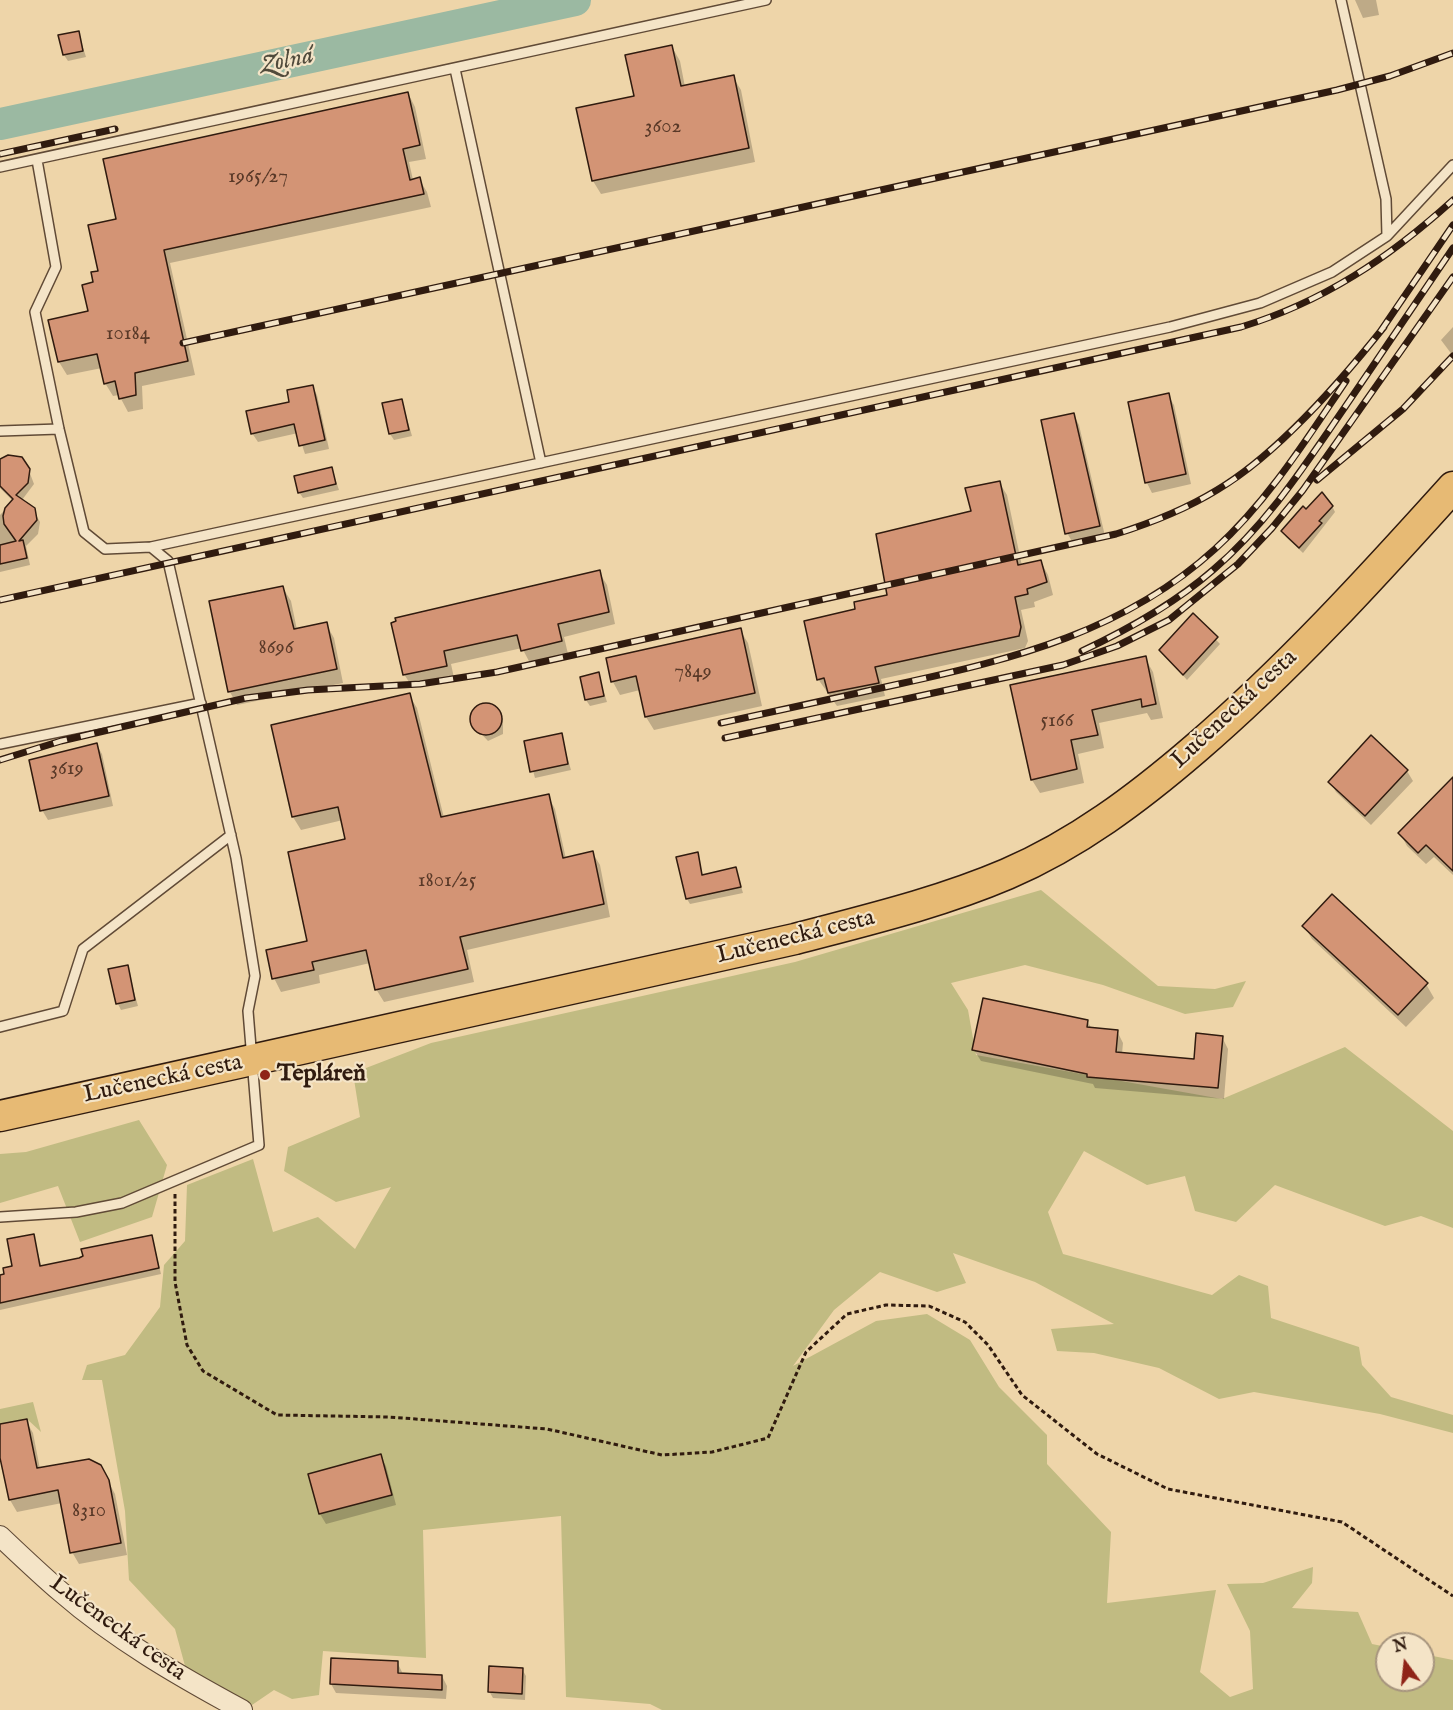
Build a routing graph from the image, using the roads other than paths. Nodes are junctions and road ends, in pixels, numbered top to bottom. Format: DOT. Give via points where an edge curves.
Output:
graph roads {
  1 [pos="766,0"];
  2 [pos="1341,0"];
  3 [pos="455,69"];
  4 [pos="37,160"];
  5 [pos="1453,165"];
  6 [pos="0,167"];
  7 [pos="1387,236"];
  8 [pos="59,429"];
  9 [pos="0,431"];
  10 [pos="541,463"];
  11 [pos="1450,499"];
  12 [pos="151,547"];
  13 [pos="201,703"];
  14 [pos="0,744"];
  15 [pos="231,835"];
  16 [pos="0,1027"];
  17 [pos="251,1060"];
  18 [pos="0,1116"];
  19 [pos="0,1217"];
  20 [pos="0,1536"];
  21 [pos="242,1710"];
  1 -- 3 [label="lane"];
  2 -- 7 [label="lane" via="1386,199"];
  3 -- 4 [label="lane"];
  3 -- 10 [label="lane"];
  4 -- 6 [label="lane"];
  4 -- 8 [label="lane" via="56,267 35,312"];
  5 -- 7 [label="lane"];
  7 -- 10 [label="lane" via="1332,272 1260,303 1170,327"];
  8 -- 9 [label="lane"];
  8 -- 12 [label="lane" via="84,532 105,549"];
  10 -- 12 [label="lane"];
  11 -- 17 [label="main road, Lučenecká cesta" via="1235,714 1150,787 1113,815 1009,873 903,911 785,942"];
  12 -- 13 [label="lane" via="168,561"];
  13 -- 14 [label="lane"];
  13 -- 15 [label="lane"];
  15 -- 16 [label="lane" via="83,949 63,1011"];
  15 -- 17 [label="lane" via="255,976 248,1011"];
  17 -- 18 [label="main road, Lučenecká cesta"];
  17 -- 19 [label="lane" via="259,1144 141,1197 97,1209"];
  20 -- 21 [label="street, Lučenecká cesta" via="63,1593 129,1642"];
}
